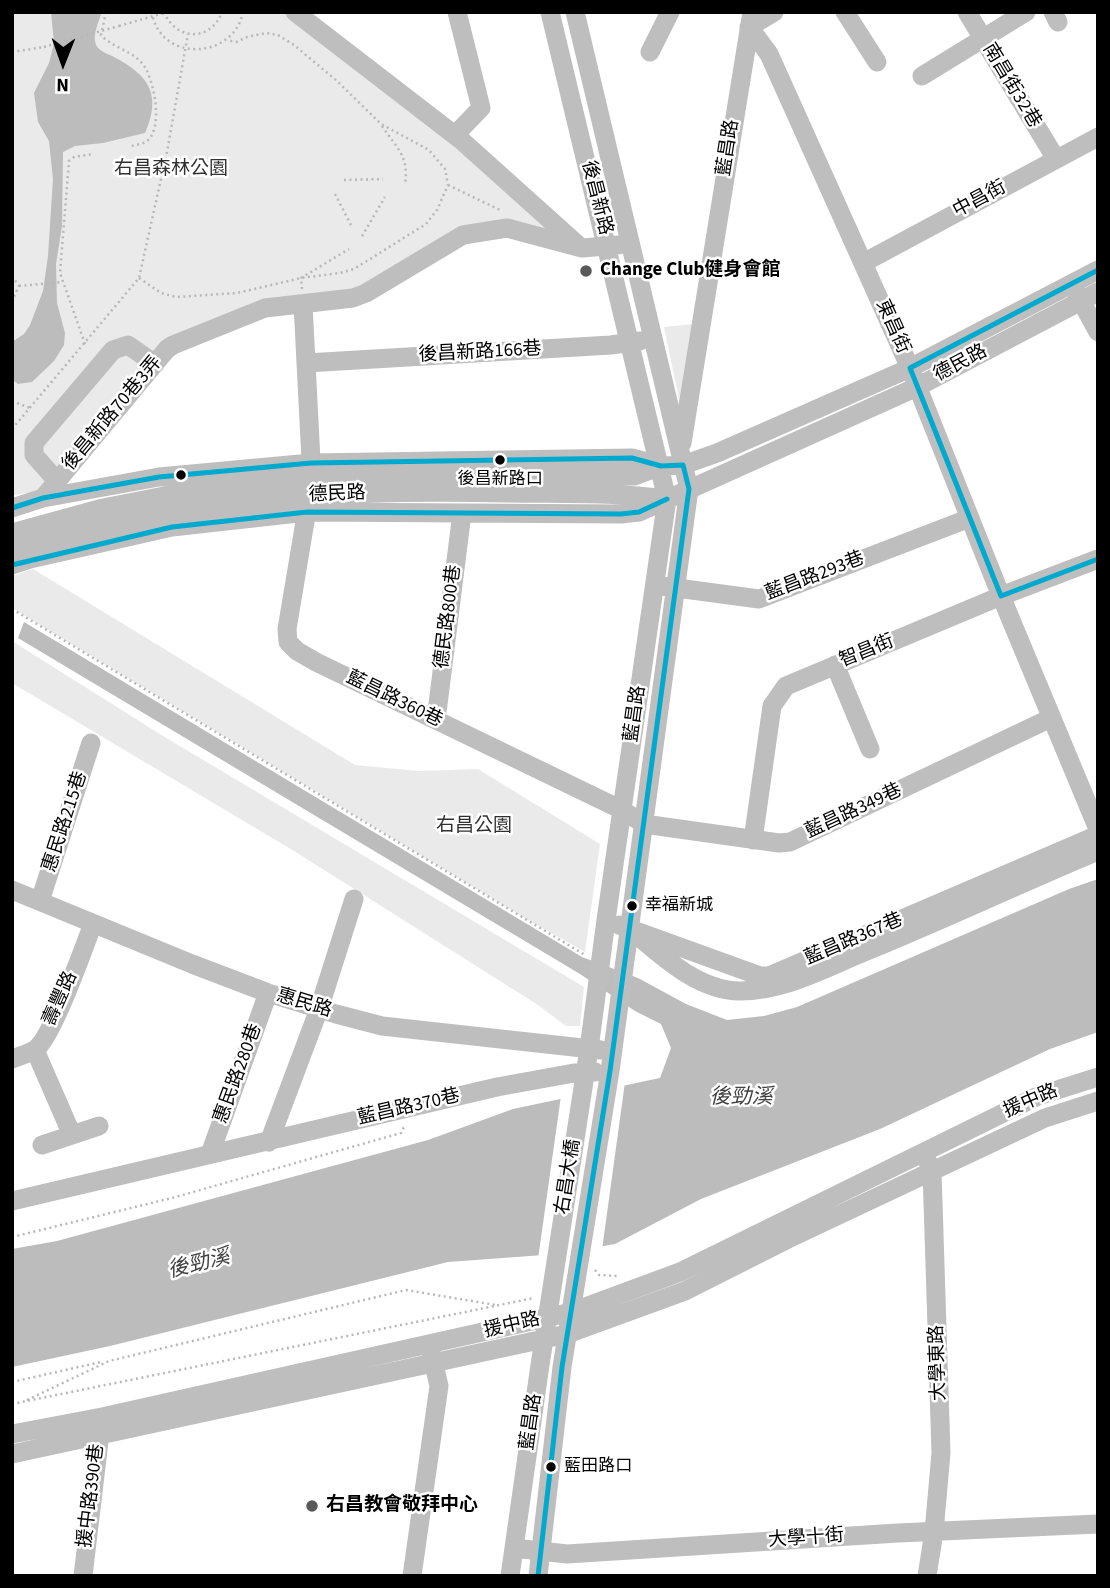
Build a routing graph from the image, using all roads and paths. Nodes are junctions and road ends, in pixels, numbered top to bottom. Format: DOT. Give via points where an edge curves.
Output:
graph roads {
  1 [pos="106,12"];
  2 [pos="152,12"];
  3 [pos="222,12"];
  4 [pos="243,12"];
  5 [pos="295,12"];
  6 [pos="457,12"];
  7 [pos="550,12"];
  8 [pos="575,12"];
  9 [pos="670,12"];
  10 [pos="774,12"];
  11 [pos="845,12"];
  12 [pos="967,12"];
  13 [pos="1026,12"];
  14 [pos="164,13"];
  15 [pos="153,18"];
  16 [pos="751,20"];
  17 [pos="188,34"];
  18 [pos="982,38"];
  19 [pos="227,40"];
  20 [pos="184,48"];
  21 [pos="12,52"];
  22 [pos="650,52"];
  23 [pos="877,62"];
  24 [pos="922,76"];
  25 [pos="381,124"];
  26 [pos="454,135"];
  27 [pos="1098,136"];
  28 [pos="131,146"];
  29 [pos="93,154"];
  30 [pos="1056,159"];
  31 [pos="383,179"];
  32 [pos="344,180"];
  33 [pos="405,185"];
  34 [pos="335,194"];
  35 [pos="385,197"];
  36 [pos="352,227"];
  37 [pos="362,236"];
  38 [pos="631,242"];
  39 [pos="608,247"];
  40 [pos="582,248"];
  41 [pos="349,249"];
  42 [pos="863,263"];
  43 [pos="1098,270"];
  44 [pos="12,276"];
  45 [pos="139,278"];
  46 [pos="301,278"];
  47 [pos="62,282"];
  48 [pos="19,286"];
  49 [pos="1084,292"];
  50 [pos="12,301"];
  51 [pos="303,304"];
  52 [pos="1098,332"];
  53 [pos="653,338"];
  54 [pos="85,344"];
  55 [pos="631,344"];
  56 [pos="306,363"];
  57 [pos="155,364"];
  58 [pos="910,368"];
  59 [pos="917,387"];
  60 [pos="12,401"];
  61 [pos="30,408"];
  62 [pos="12,429"];
  63 [pos="682,458"];
  64 [pos="661,466"];
  65 [pos="57,481"];
  66 [pos="310,488"];
  67 [pos="689,489"];
  68 [pos="43,498"];
  69 [pos="667,499"];
  70 [pos="12,508"];
  71 [pos="462,513"];
  72 [pos="970,518"];
  73 [pos="12,533"];
  74 [pos="12,549"];
  75 [pos="1098,559"];
  76 [pos="12,565"];
  77 [pos="654,585"];
  78 [pos="675,588"];
  79 [pos="1001,596"];
  80 [pos="12,609"];
  81 [pos="835,665"];
  82 [pos="1051,718"];
  83 [pos="436,720"];
  84 [pos="91,743"];
  85 [pos="870,749"];
  86 [pos="622,810"];
  87 [pos="643,824"];
  88 [pos="1098,829"];
  89 [pos="1098,835"];
  90 [pos="753,840"];
  91 [pos="1098,851"];
  92 [pos="12,890"];
  93 [pos="354,899"];
  94 [pos="40,901"];
  95 [pos="606,920"];
  96 [pos="93,924"];
  97 [pos="630,929"];
  98 [pos="600,963"];
  99 [pos="268,993"];
  100 [pos="319,1009"];
  101 [pos="589,1049"];
  102 [pos="35,1050"];
  103 [pos="613,1051"];
  104 [pos="12,1059"];
  105 [pos="609,1077"];
  106 [pos="1098,1077"];
  107 [pos="585,1079"];
  108 [pos="1098,1101"];
  109 [pos="407,1119"];
  110 [pos="99,1126"];
  111 [pos="72,1135"];
  112 [pos="269,1142"];
  113 [pos="42,1145"];
  114 [pos="923,1151"];
  115 [pos="210,1154"];
  116 [pos="932,1171"];
  117 [pos="12,1201"];
  118 [pos="12,1237"];
  119 [pos="555,1269"];
  120 [pos="579,1269"];
  121 [pos="540,1288"];
  122 [pos="498,1305"];
  123 [pos="572,1312"];
  124 [pos="547,1318"];
  125 [pos="567,1334"];
  126 [pos="544,1338"];
  127 [pos="432,1353"];
  128 [pos="108,1361"];
  129 [pos="12,1382"];
  130 [pos="21,1402"];
  131 [pos="12,1404"];
  132 [pos="100,1427"];
  133 [pos="12,1434"];
  134 [pos="12,1454"];
  135 [pos="1098,1524"];
  136 [pos="933,1532"];
  137 [pos="514,1548"];
  138 [pos="542,1552"];
  139 [pos="83,1576"];
  140 [pos="412,1576"];
  141 [pos="510,1576"];
  142 [pos="538,1576"];
  143 [pos="927,1576"];
  1 -- 28 [label="path" via="101,35 140,61 153,86 153,134 146,143"];
  2 -- 15 [label="path"];
  3 -- 17 [label="path" via="213,28"];
  4 -- 19 [label="path"];
  5 -- 26 [label="street"];
  6 -- 26 [label="street" via="481,108"];
  7 -- 39 [label="street, 後昌新路"];
  8 -- 38 [label="street, 後昌新路"];
  9 -- 22 [label="street"];
  10 -- 16 [label="street"];
  11 -- 23 [label="street"];
  12 -- 18 [label="street, 南昌街32巷"];
  13 -- 18 [label="street"];
  14 -- 15 [label="path"];
  14 -- 17 [label="path" via="176,30"];
  15 -- 20 [label="path" via="160,32"];
  15 -- 21 [label="path, bridge"];
  16 -- 42 [label="street, 東昌街"];
  16 -- 63 [label="street, 藍昌路"];
  17 -- 20 [label="path"];
  18 -- 24 [label="street"];
  18 -- 30 [label="street, 南昌街32巷"];
  19 -- 20 [label="path" via="201,50"];
  19 -- 25 [label="path" via="278,35 337,81"];
  20 -- 45 [label="path"];
  25 -- 33 [label="path" via="405,160"];
  25 -- 46 [label="path" via="429,150 445,169 448,186 437,210 426,224 354,269"];
  26 -- 40 [label="street"];
  27 -- 30 [label="street, 中昌街"];
  29 -- 47 [label="path" via="69,161"];
  30 -- 42 [label="street, 中昌街"];
  31 -- 32 [label="path"];
  34 -- 36 [label="path"];
  35 -- 37 [label="path"];
  38 -- 39 [label="street, 後昌新路70巷3弄"];
  38 -- 53 [label="street, 後昌新路"];
  39 -- 40 [label="street, 後昌新路70巷3弄"];
  39 -- 55 [label="street, 後昌新路"];
  40 -- 51 [label="street, 後昌新路70巷3弄" via="516,229 463,235 366,293"];
  41 -- 46 [label="path"];
  42 -- 58 [label="street, 東昌街"];
  43 -- 49 [label="street, 德民路"];
  44 -- 48 [label="path"];
  45 -- 46 [label="path" via="176,297 237,293"];
  45 -- 54 [label="path"];
  47 -- 48 [label="path"];
  47 -- 54 [label="path"];
  48 -- 50 [label="path"];
  49 -- 52 [label="street"];
  49 -- 58 [label="street, 德民路"];
  49 -- 59 [label="street, 德民路"];
  51 -- 56 [label="street"];
  51 -- 57 [label="street, 後昌新路70巷3弄" via="265,308 173,345"];
  53 -- 55 [label="street, 後昌新路166巷"];
  53 -- 63 [label="street, 後昌新路"];
  54 -- 61 [label="path"];
  55 -- 56 [label="street, 後昌新路166巷"];
  55 -- 64 [label="street, 後昌新路"];
  56 -- 66 [label="street"];
  57 -- 65 [label="street, 後昌新路70巷3弄"];
  57 -- 65 [label="street" via="128,345 113,350 34,443 34,455"];
  58 -- 59 [label="street, 東昌街"];
  58 -- 63 [label="street, 德民路" via="717,453"];
  59 -- 67 [label="street, 德民路"];
  59 -- 72 [label="street, 東昌街"];
  60 -- 61 [label="path"];
  61 -- 62 [label="path"];
  63 -- 64 [label="street, 德民路"];
  63 -- 67 [label="street, 藍昌路"];
  64 -- 66 [label="street, 德民路" via="632,457"];
  64 -- 69 [label="street, 藍昌路"];
  65 -- 68 [label="street, 後昌新路70巷3弄"];
  66 -- 68 [label="street, 德民路" via="159,477"];
  66 -- 69 [label="street, 德民路"];
  66 -- 71 [label="street, 德民路"];
  66 -- 73 [label="street, 德民路" via="251,485 164,496"];
  66 -- 74 [label="street, 德民路" via="169,511"];
  66 -- 76 [label="street, 德民路"];
  66 -- 83 [label="street, 藍昌路360巷" via="288,642 316,662"];
  67 -- 69 [label="street, 德民路"];
  67 -- 78 [label="street, 藍昌路"];
  68 -- 70 [label="street, 德民路"];
  69 -- 71 [label="street, 德民路" via="639,512 621,514"];
  69 -- 77 [label="street, 藍昌路"];
  71 -- 83 [label="street, 德民路800巷"];
  72 -- 78 [label="street, 藍昌路293巷" via="759,599"];
  72 -- 79 [label="street, 東昌街"];
  75 -- 79 [label="street, 智昌街"];
  77 -- 78 [label="street, 藍昌路293巷"];
  77 -- 86 [label="street, 藍昌路"];
  78 -- 87 [label="street, 藍昌路"];
  79 -- 81 [label="street, 智昌街"];
  79 -- 82 [label="street, 東昌街"];
  80 -- 98 [label="path"];
  81 -- 85 [label="street"];
  81 -- 90 [label="street, 智昌街" via="786,686 772,706"];
  82 -- 88 [label="street, 東昌街"];
  82 -- 90 [label="street, 藍昌路349巷" via="790,842"];
  83 -- 86 [label="street, 藍昌路360巷"];
  84 -- 94 [label="street, 惠民路215巷"];
  86 -- 87 [label="street, 藍昌路360巷"];
  86 -- 95 [label="street, 藍昌路"];
  87 -- 90 [label="street, 藍昌路349巷"];
  87 -- 97 [label="street, 藍昌路"];
  89 -- 97 [label="street, 藍昌路367巷" via="769,976"];
  91 -- 97 [label="street" via="776,986 738,991 710,984 670,964"];
  92 -- 94 [label="street, 惠民路"];
  93 -- 100 [label="street"];
  94 -- 96 [label="street, 惠民路"];
  95 -- 97 [label="street, 藍昌路367巷"];
  95 -- 98 [label="street, 藍昌路"];
  96 -- 99 [label="street, 惠民路"];
  96 -- 102 [label="street, 壽豐路" via="55,1016"];
  97 -- 103 [label="street, 藍昌路"];
  98 -- 101 [label="street"];
  99 -- 100 [label="street, 惠民路"];
  99 -- 115 [label="street, 惠民路280巷"];
  100 -- 101 [label="street, 惠民路" via="382,1026"];
  100 -- 112 [label="street"];
  101 -- 103 [label="street, 惠民路"];
  101 -- 107 [label="street"];
  102 -- 104 [label="street, 壽豐路"];
  102 -- 111 [label="street"];
  103 -- 105 [label="street"];
  105 -- 107 [label="street, 藍昌路370巷"];
  105 -- 120 [label="street, 右昌大橋"];
  106 -- 114 [label="street, 援中路" via="1038,1096"];
  107 -- 112 [label="street, 藍昌路370巷" via="497,1087"];
  107 -- 119 [label="street, 右昌大橋"];
  108 -- 116 [label="street, 援中路" via="1045,1118"];
  109 -- 118 [label="path" via="401,1133 172,1198"];
  110 -- 111 [label="street"];
  111 -- 113 [label="street"];
  112 -- 115 [label="street, 藍昌路370巷"];
  114 -- 116 [label="street, 大學東路"];
  114 -- 123 [label="street, 援中路" via="680,1272"];
  115 -- 117 [label="street, 藍昌路370巷"];
  116 -- 125 [label="street, 援中路" via="685,1291"];
  116 -- 136 [label="street, 大學東路" via="940,1453"];
  119 -- 124 [label="street, 藍昌路"];
  120 -- 123 [label="street, 藍昌路"];
  121 -- 122 [label="path" via="533,1299"];
  122 -- 128 [label="path" via="406,1290"];
  122 -- 130 [label="path"];
  123 -- 124 [label="street, 援中路"];
  123 -- 125 [label="street, 藍昌路"];
  124 -- 126 [label="street, 藍昌路"];
  124 -- 127 [label="street, 援中路"];
  125 -- 126 [label="street, 援中路"];
  125 -- 138 [label="street, 藍昌路"];
  126 -- 127 [label="street, 援中路"];
  126 -- 137 [label="street, 藍昌路"];
  127 -- 132 [label="street, 援中路"];
  127 -- 140 [label="street" via="439,1386"];
  128 -- 129 [label="path"];
  128 -- 130 [label="path"];
  130 -- 131 [label="path"];
  132 -- 133 [label="street, 援中路"];
  132 -- 134 [label="street, 援中路"];
  132 -- 139 [label="street, 援中路390巷"];
  135 -- 136 [label="street, 大學十街"];
  136 -- 138 [label="street, 大學十街"];
  136 -- 143 [label="street, 大學東路"];
  137 -- 138 [label="street, 大學十街"];
  137 -- 141 [label="street, 藍昌路"];
  138 -- 142 [label="street, 藍昌路"];
}
